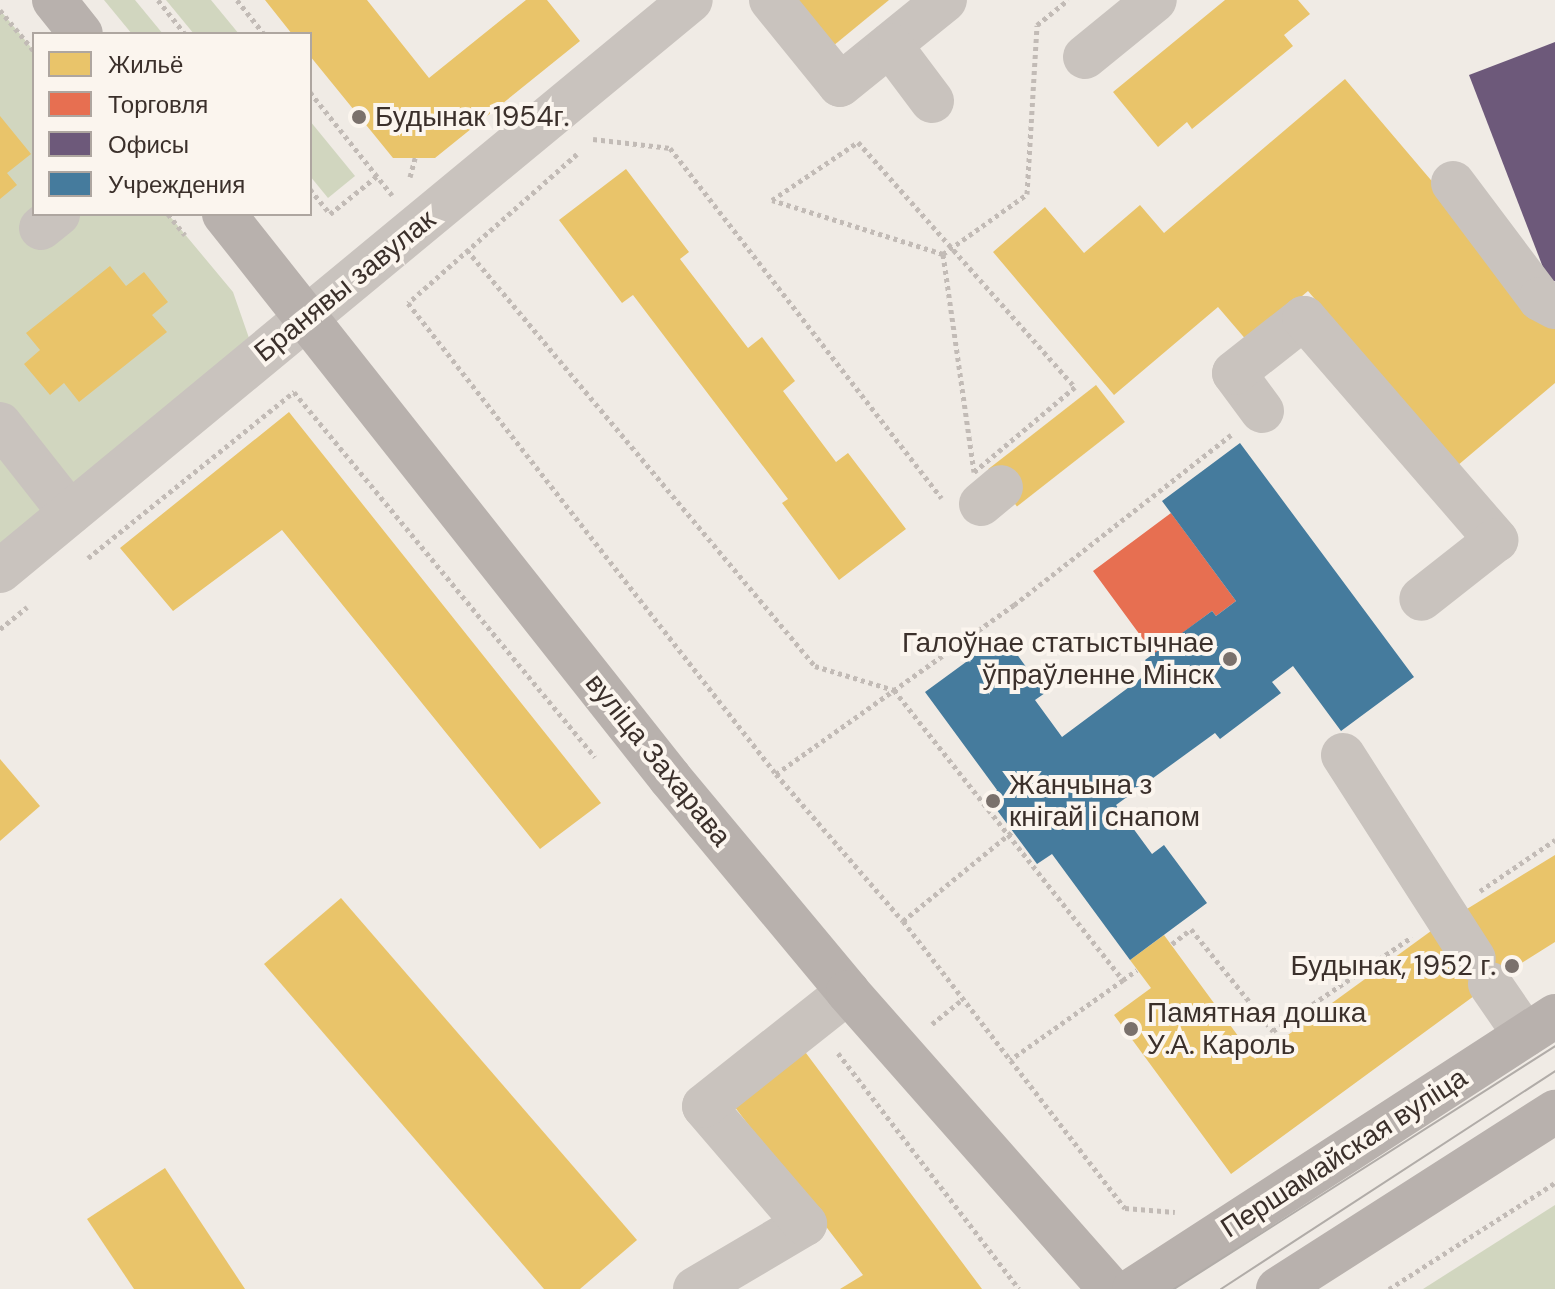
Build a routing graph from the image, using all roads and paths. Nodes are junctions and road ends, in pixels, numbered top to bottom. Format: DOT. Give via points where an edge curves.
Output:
graph roads {
  1 [pos="54,0"];
  2 [pos="158,0"];
  3 [pos="237,0"];
  4 [pos="691,0"];
  5 [pos="771,0"];
  6 [pos="945,0"];
  7 [pos="1068,0"];
  8 [pos="1155,0"];
  9 [pos="0,10"];
  10 [pos="79,32"];
  11 [pos="183,32"];
  12 [pos="262,32"];
  13 [pos="890,45"];
  14 [pos="32,49"];
  15 [pos="1085,57"];
  16 [pos="312,95"];
  17 [pos="932,101"];
  18 [pos="605,129"];
  19 [pos="593,139"];
  20 [pos="377,176"];
  21 [pos="1453,183"];
  22 [pos="312,192"];
  23 [pos="394,198"];
  24 [pos="226,216"];
  25 [pos="953,248"];
  26 [pos="467,250"];
  27 [pos="943,254"];
  28 [pos="1555,307"];
  29 [pos="307,316"];
  30 [pos="1262,411"];
  31 [pos="0,424"];
  32 [pos="976,498"];
  33 [pos="70,513"];
  34 [pos="79,565"];
  35 [pos="0,571"];
  36 [pos="1421,599"];
  37 [pos="31,604"];
  38 [pos="0,629"];
  39 [pos="894,690"];
  40 [pos="1343,755"];
  41 [pos="598,760"];
  42 [pos="776,774"];
  43 [pos="1011,832"];
  44 [pos="1555,840"];
  45 [pos="1445,915"];
  46 [pos="903,921"];
  47 [pos="1172,944"];
  48 [pos="1137,970"];
  49 [pos="1123,980"];
  50 [pos="848,992"];
  51 [pos="811,1018"];
  52 [pos="1540,1026"];
  53 [pos="1010,1060"];
  54 [pos="1555,1112"];
  55 [pos="1555,1183"];
  56 [pos="1181,1213"];
  57 [pos="695,1289"];
  58 [pos="1019,1289"];
  59 [pos="1110,1289"];
  60 [pos="1134,1289"];
  61 [pos="1278,1289"];
  62 [pos="1389,1289"];
  1 -- 10 [label="main road"];
  2 -- 11 [label="path"];
  3 -- 12 [label="path"];
  4 -- 29 [label="street, Бранявы завулак"];
  5 -- 13 [label="street" via="840,85"];
  6 -- 13 [label="street"];
  7 -- 25 [label="path" via="1037,25 1027,194"];
  8 -- 15 [label="street"];
  9 -- 14 [label="path"];
  13 -- 17 [label="street"];
  16 -- 20 [label="path"];
  18 -- 19 [label="path"];
  19 -- 26 [label="path"];
  19 -- 32 [label="path" via="670,148"];
  20 -- 22 [label="path" via="330,214"];
  20 -- 23 [label="path"];
  21 -- 28 [label="street" via="1540,299"];
  24 -- 29 [label="main road, вуліца Захарава"];
  25 -- 27 [label="path"];
  25 -- 27 [label="path" via="858,142 772,200"];
  25 -- 27 [label="path" via="1075,387 974,472"];
  26 -- 39 [label="path" via="815,666"];
  26 -- 42 [label="path" via="408,303"];
  29 -- 33 [label="street, Бранявы завулак"];
  29 -- 50 [label="main road, вуліца Захарава" via="670,778"];
  30 -- 36 [label="street" via="1234,373 1304,318 1496,540"];
  30 -- 39 [label="path" via="1014,605"];
  31 -- 33 [label="street"];
  33 -- 35 [label="street, Бранявы завулак"];
  34 -- 41 [label="path" via="294,392"];
  37 -- 38 [label="path"];
  39 -- 42 [label="path"];
  39 -- 43 [label="path"];
  40 -- 45 [label="street"];
  42 -- 46 [label="path"];
  43 -- 46 [label="path"];
  43 -- 49 [label="path"];
  44 -- 45 [label="path"];
  45 -- 47 [label="path" via="1273,1031 1191,929"];
  45 -- 52 [label="street" via="1482,972"];
  46 -- 53 [label="path"];
  48 -- 49 [label="path"];
  49 -- 53 [label="path"];
  50 -- 51 [label="street"];
  50 -- 59 [label="main road, вуліца Захарава"];
  51 -- 57 [label="street" via="704,1106 805,1224"];
  51 -- 58 [label="path"];
  52 -- 60 [label="main road, Першамайская вуліца"];
  53 -- 56 [label="path" via="1125,1208"];
  54 -- 61 [label="main road"];
  55 -- 62 [label="path"];
}
